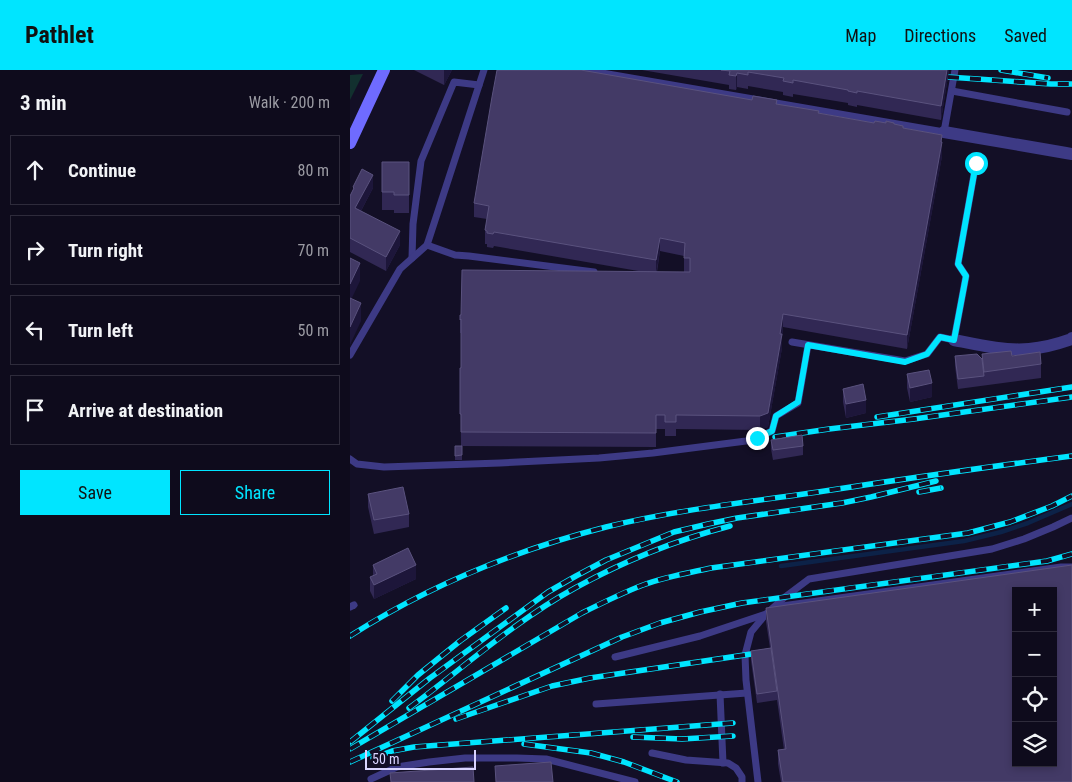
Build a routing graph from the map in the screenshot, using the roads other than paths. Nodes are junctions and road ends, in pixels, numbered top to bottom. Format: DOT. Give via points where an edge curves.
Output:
graph roads {
  1 [pos="384,70"];
  2 [pos="484,70"];
  3 [pos="585,70"];
  4 [pos="955,70"];
  5 [pos="479,86"];
  6 [pos="952,91"];
  7 [pos="1067,112"];
  8 [pos="944,132"];
  9 [pos="350,143"];
  10 [pos="1072,154"];
  11 [pos="976,163"];
  12 [pos="427,245"];
  13 [pos="412,258"];
  14 [pos="606,273"];
  15 [pos="1072,339"];
  16 [pos="954,340"];
  17 [pos="792,342"];
  18 [pos="808,345"];
  19 [pos="350,356"];
  20 [pos="350,459"];
  21 [pos="1072,518"];
  22 [pos="1072,567"];
  23 [pos="774,607"];
  24 [pos="766,614"];
  25 [pos="615,657"];
  26 [pos="747,693"];
  27 [pos="720,694"];
  28 [pos="596,704"];
  29 [pos="652,753"];
  30 [pos="723,763"];
  31 [pos="371,779"];
  32 [pos="635,782"];
  33 [pos="742,782"];
  34 [pos="758,782"];
  1 -- 9 [label="main road"];
  2 -- 5 [label="lane"];
  3 -- 8 [label="lane"];
  4 -- 6 [label="lane"];
  5 -- 12 [label="lane"];
  5 -- 13 [label="lane" via="454,82 420,161"];
  6 -- 7 [label="lane"];
  6 -- 8 [label="lane"];
  8 -- 10 [label="street"];
  11 -- 16 [label="lane" via="958,264 966,276"];
  12 -- 13 [label="lane"];
  12 -- 14 [label="lane" via="455,256"];
  13 -- 19 [label="lane" via="400,270"];
  15 -- 16 [label="street" via="1030,349"];
  16 -- 18 [label="lane" via="940,337 927,354 905,362"];
  17 -- 18 [label="lane"];
  18 -- 20 [label="lane" via="798,402 776,416 772,431 746,441 653,453 500,464 384,467 356,464"];
  21 -- 23 [label="lane" via="1024,540 992,549 809,579"];
  22 -- 23 [label="lane"];
  23 -- 24 [label="lane"];
  24 -- 25 [label="lane" via="700,636"];
  24 -- 26 [label="lane" via="751,632 746,655"];
  26 -- 27 [label="lane"];
  26 -- 34 [label="lane"];
  27 -- 28 [label="lane"];
  27 -- 30 [label="lane"];
  29 -- 30 [label="lane"];
  30 -- 33 [label="lane" via="736,768"];
  31 -- 32 [label="lane" via="398,767 429,762 517,758 546,759"];
}
